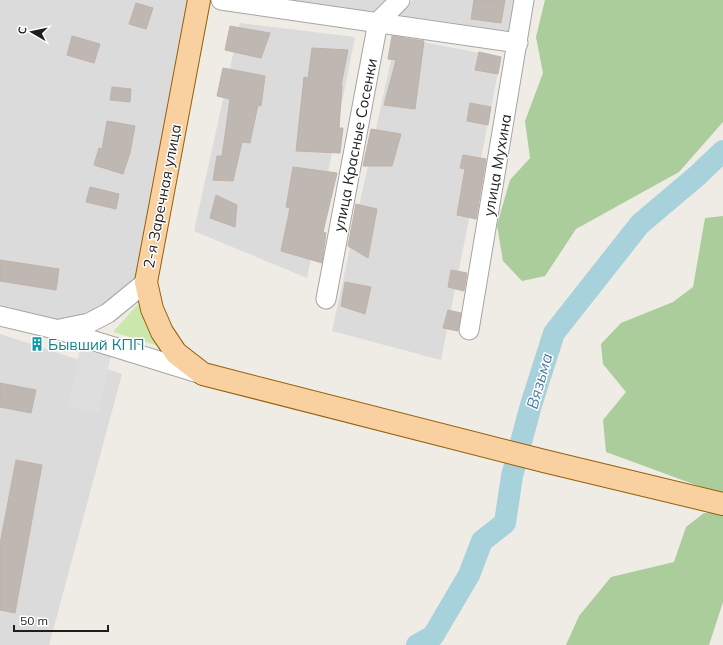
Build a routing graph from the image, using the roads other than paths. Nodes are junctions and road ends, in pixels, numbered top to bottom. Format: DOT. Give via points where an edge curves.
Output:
graph roads {
  1 [pos="199,0"];
  2 [pos="221,0"];
  3 [pos="400,0"];
  4 [pos="524,0"];
  5 [pos="378,22"];
  6 [pos="518,43"];
  7 [pos="146,282"];
  8 [pos="326,299"];
  9 [pos="0,316"];
  10 [pos="59,330"];
  11 [pos="469,330"];
  12 [pos="203,374"];
  13 [pos="723,504"];
  1 -- 7 [label="main road, 2-я Заречная улица"];
  2 -- 5 [label="street"];
  3 -- 5 [label="street"];
  4 -- 6 [label="street, улица Мухина"];
  5 -- 6 [label="street"];
  5 -- 8 [label="street, улица Красные Сосенки"];
  6 -- 11 [label="street, улица Мухина"];
  7 -- 10 [label="street" via="108,313 89,323"];
  7 -- 12 [label="main road, 2-я Заречная улица" via="152,308 162,332 176,353"];
  9 -- 10 [label="street"];
  10 -- 12 [label="street"];
  12 -- 13 [label="main road"];
}
